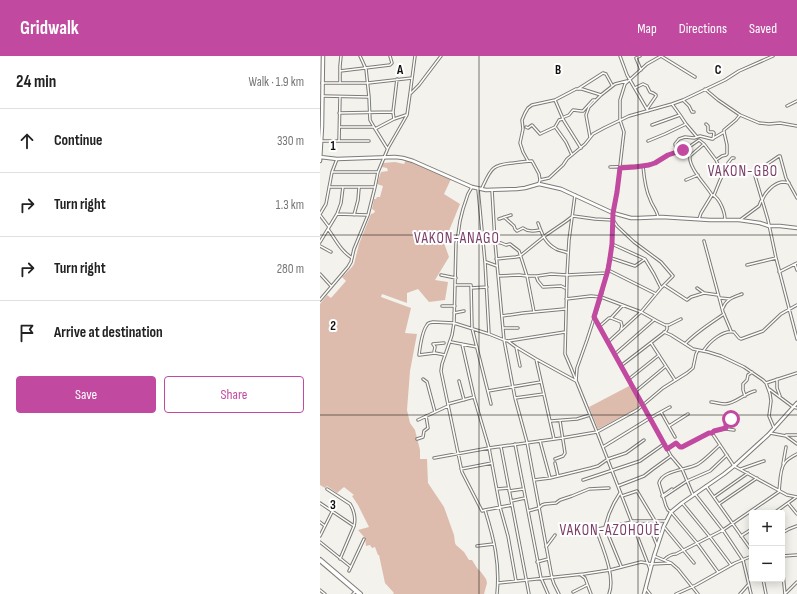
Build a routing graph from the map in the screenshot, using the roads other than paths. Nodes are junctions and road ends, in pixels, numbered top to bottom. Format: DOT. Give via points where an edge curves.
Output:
graph roads {
  1 [pos="323,56"];
  2 [pos="341,56"];
  3 [pos="360,56"];
  4 [pos="390,56"];
  5 [pos="415,56"];
  6 [pos="441,56"];
  7 [pos="620,56"];
  8 [pos="640,56"];
  9 [pos="773,56"];
  10 [pos="636,57"];
  11 [pos="321,60"];
  12 [pos="366,69"];
  13 [pos="641,70"];
  14 [pos="340,71"];
  15 [pos="321,72"];
  16 [pos="694,77"];
  17 [pos="412,78"];
  18 [pos="397,79"];
  19 [pos="630,79"];
  20 [pos="627,81"];
  21 [pos="340,82"];
  22 [pos="322,83"];
  23 [pos="368,84"];
  24 [pos="611,88"];
  25 [pos="576,89"];
  26 [pos="635,89"];
  27 [pos="705,89"];
  28 [pos="410,94"];
  29 [pos="322,95"];
  30 [pos="601,95"];
  31 [pos="340,96"];
  32 [pos="369,97"];
  33 [pos="596,99"];
  34 [pos="555,100"];
  35 [pos="683,100"];
  36 [pos="797,101"];
  37 [pos="672,104"];
  38 [pos="787,106"];
  39 [pos="647,110"];
  40 [pos="393,112"];
  41 [pos="694,112"];
  42 [pos="321,113"];
  43 [pos="339,113"];
  44 [pos="369,113"];
  45 [pos="407,115"];
  46 [pos="680,115"];
  47 [pos="740,115"];
  48 [pos="563,118"];
  49 [pos="394,119"];
  50 [pos="620,120"];
  51 [pos="686,124"];
  52 [pos="706,124"];
  53 [pos="652,125"];
  54 [pos="321,126"];
  55 [pos="797,126"];
  56 [pos="339,127"];
  57 [pos="526,127"];
  58 [pos="555,127"];
  59 [pos="374,128"];
  60 [pos="724,132"];
  61 [pos="697,136"];
  62 [pos="590,137"];
  63 [pos="714,139"];
  64 [pos="321,141"];
  65 [pos="339,141"];
  66 [pos="369,141"];
  67 [pos="648,141"];
  68 [pos="704,144"];
  69 [pos="388,148"];
  70 [pos="581,148"];
  71 [pos="677,152"];
  72 [pos="572,155"];
  73 [pos="320,157"];
  74 [pos="384,158"];
  75 [pos="734,158"];
  76 [pos="337,159"];
  77 [pos="716,160"];
  78 [pos="320,161"];
  79 [pos="528,161"];
  80 [pos="643,166"];
  81 [pos="610,167"];
  82 [pos="729,167"];
  83 [pos="740,167"];
  84 [pos="620,168"];
  85 [pos="760,169"];
  86 [pos="332,172"];
  87 [pos="378,172"];
  88 [pos="698,175"];
  89 [pos="723,175"];
  90 [pos="755,176"];
  91 [pos="540,180"];
  92 [pos="686,180"];
  93 [pos="789,183"];
  94 [pos="539,184"];
  95 [pos="329,187"];
  96 [pos="343,187"];
  97 [pos="359,187"];
  98 [pos="375,187"];
  99 [pos="472,187"];
  100 [pos="480,189"];
  101 [pos="492,190"];
  102 [pos="575,195"];
  103 [pos="713,195"];
  104 [pos="797,198"];
  105 [pos="762,200"];
  106 [pos="613,213"];
  107 [pos="320,214"];
  108 [pos="337,214"];
  109 [pos="354,215"];
  110 [pos="368,215"];
  111 [pos="511,215"];
  112 [pos="504,217"];
  113 [pos="571,217"];
  114 [pos="658,217"];
  115 [pos="498,219"];
  116 [pos="699,219"];
  117 [pos="613,220"];
  118 [pos="726,220"];
  119 [pos="739,220"];
  120 [pos="538,223"];
  121 [pos="768,226"];
  122 [pos="329,228"];
  123 [pos="797,228"];
  124 [pos="540,230"];
  125 [pos="458,235"];
  126 [pos="542,237"];
  127 [pos="483,240"];
  128 [pos="320,242"];
  129 [pos="495,242"];
  130 [pos="704,242"];
  131 [pos="612,244"];
  132 [pos="320,246"];
  133 [pos="331,252"];
  134 [pos="568,253"];
  135 [pos="521,255"];
  136 [pos="352,258"];
  137 [pos="610,258"];
  138 [pos="776,258"];
  139 [pos="496,259"];
  140 [pos="645,259"];
  141 [pos="485,262"];
  142 [pos="796,263"];
  143 [pos="747,265"];
  144 [pos="497,266"];
  145 [pos="797,270"];
  146 [pos="607,271"];
  147 [pos="779,272"];
  148 [pos="320,274"];
  149 [pos="441,275"];
  150 [pos="566,275"];
  151 [pos="498,276"];
  152 [pos="526,276"];
  153 [pos="536,276"];
  154 [pos="456,278"];
  155 [pos="456,285"];
  156 [pos="664,285"];
  157 [pos="331,286"];
  158 [pos="487,287"];
  159 [pos="471,288"];
  160 [pos="565,288"];
  161 [pos="661,288"];
  162 [pos="697,288"];
  163 [pos="704,293"];
  164 [pos="656,294"];
  165 [pos="742,294"];
  166 [pos="719,295"];
  167 [pos="601,296"];
  168 [pos="720,298"];
  169 [pos="730,298"];
  170 [pos="566,299"];
  171 [pos="320,300"];
  172 [pos="623,305"];
  173 [pos="797,305"];
  174 [pos="442,306"];
  175 [pos="454,306"];
  176 [pos="566,309"];
  177 [pos="790,309"];
  178 [pos="723,310"];
  179 [pos="464,311"];
  180 [pos="454,312"];
  181 [pos="534,312"];
  182 [pos="641,312"];
  183 [pos="724,314"];
  184 [pos="502,316"];
  185 [pos="594,317"];
  186 [pos="612,318"];
  187 [pos="681,319"];
  188 [pos="654,320"];
  189 [pos="454,323"];
  190 [pos="599,325"];
  191 [pos="667,325"];
  192 [pos="472,328"];
  193 [pos="503,328"];
  194 [pos="518,328"];
  195 [pos="621,330"];
  196 [pos="565,332"];
  197 [pos="664,332"];
  198 [pos="731,332"];
  199 [pos="489,334"];
  200 [pos="797,339"];
  201 [pos="504,340"];
  202 [pos="508,341"];
  203 [pos="450,342"];
  204 [pos="608,342"];
  205 [pos="444,343"];
  206 [pos="651,343"];
  207 [pos="462,344"];
  208 [pos="685,344"];
  209 [pos="477,347"];
  210 [pos="516,347"];
  211 [pos="698,350"];
  212 [pos="703,351"];
  213 [pos="436,354"];
  214 [pos="615,354"];
  215 [pos="445,355"];
  216 [pos="659,355"];
  217 [pos="536,359"];
  218 [pos="520,366"];
  219 [pos="621,366"];
  220 [pos="666,366"];
  221 [pos="752,372"];
  222 [pos="797,373"];
  223 [pos="629,378"];
  224 [pos="777,378"];
  225 [pos="423,379"];
  226 [pos="675,380"];
  227 [pos="459,381"];
  228 [pos="576,381"];
  229 [pos="541,382"];
  230 [pos="766,383"];
  231 [pos="513,387"];
  232 [pos="768,388"];
  233 [pos="488,391"];
  234 [pos="636,391"];
  235 [pos="755,391"];
  236 [pos="544,394"];
  237 [pos="745,396"];
  238 [pos="474,397"];
  239 [pos="515,398"];
  240 [pos="781,398"];
  241 [pos="464,400"];
  242 [pos="711,402"];
  243 [pos="797,403"];
  244 [pos="491,404"];
  245 [pos="448,405"];
  246 [pos="644,405"];
  247 [pos="670,407"];
  248 [pos="793,407"];
  249 [pos="797,408"];
  250 [pos="435,412"];
  251 [pos="662,412"];
  252 [pos="688,414"];
  253 [pos="590,415"];
  254 [pos="426,416"];
  255 [pos="650,418"];
  256 [pos="731,419"];
  257 [pos="418,420"];
  258 [pos="550,421"];
  259 [pos="560,421"];
  260 [pos="669,426"];
  261 [pos="726,428"];
  262 [pos="774,429"];
  263 [pos="734,430"];
  264 [pos="597,432"];
  265 [pos="712,433"];
  266 [pos="770,433"];
  267 [pos="780,435"];
  268 [pos="797,435"];
  269 [pos="675,437"];
  270 [pos="562,438"];
  271 [pos="417,439"];
  272 [pos="554,439"];
  273 [pos="644,440"];
  274 [pos="540,441"];
  275 [pos="527,442"];
  276 [pos="515,444"];
  277 [pos="664,444"];
  278 [pos="797,444"];
  279 [pos="720,445"];
  280 [pos="500,446"];
  281 [pos="786,447"];
  282 [pos="489,448"];
  283 [pos="603,448"];
  284 [pos="667,449"];
  285 [pos="457,454"];
  286 [pos="797,454"];
  287 [pos="727,455"];
  288 [pos="671,456"];
  289 [pos="434,458"];
  290 [pos="555,459"];
  291 [pos="608,459"];
  292 [pos="764,461"];
  293 [pos="492,463"];
  294 [pos="555,463"];
  295 [pos="784,464"];
  296 [pos="734,466"];
  297 [pos="461,469"];
  298 [pos="682,469"];
  299 [pos="739,469"];
  300 [pos="612,470"];
  301 [pos="748,473"];
  302 [pos="558,476"];
  303 [pos="550,478"];
  304 [pos="757,478"];
  305 [pos="534,480"];
  306 [pos="583,480"];
  307 [pos="687,481"];
  308 [pos="618,486"];
  309 [pos="706,486"];
  310 [pos="508,488"];
  311 [pos="523,488"];
  312 [pos="609,488"];
  313 [pos="327,489"];
  314 [pos="497,489"];
  315 [pos="509,491"];
  316 [pos="780,491"];
  317 [pos="620,492"];
  318 [pos="694,494"];
  319 [pos="662,496"];
  320 [pos="622,497"];
  321 [pos="714,497"];
  322 [pos="797,497"];
  323 [pos="525,498"];
  324 [pos="511,501"];
  325 [pos="320,503"];
  326 [pos="682,503"];
  327 [pos="788,503"];
  328 [pos="719,504"];
  329 [pos="512,505"];
  330 [pos="500,507"];
  331 [pos="539,508"];
  332 [pos="485,510"];
  333 [pos="778,510"];
  334 [pos="528,511"];
  335 [pos="332,512"];
  336 [pos="671,512"];
  337 [pos="797,514"];
  338 [pos="647,521"];
  339 [pos="655,521"];
  340 [pos="666,521"];
  341 [pos="320,522"];
  342 [pos="631,522"];
  343 [pos="733,524"];
  344 [pos="325,526"];
  345 [pos="354,526"];
  346 [pos="664,526"];
  347 [pos="797,526"];
  348 [pos="605,527"];
  349 [pos="587,529"];
  350 [pos="596,529"];
  351 [pos="723,530"];
  352 [pos="749,531"];
  353 [pos="785,531"];
  354 [pos="320,536"];
  355 [pos="555,536"];
  356 [pos="741,536"];
  357 [pos="710,537"];
  358 [pos="364,539"];
  359 [pos="320,542"];
  360 [pos="697,543"];
  361 [pos="494,544"];
  362 [pos="658,545"];
  363 [pos="477,546"];
  364 [pos="546,547"];
  365 [pos="749,547"];
  366 [pos="684,550"];
  367 [pos="797,555"];
  368 [pos="654,556"];
  369 [pos="785,556"];
  370 [pos="645,558"];
  371 [pos="749,558"];
  372 [pos="340,559"];
  373 [pos="548,559"];
  374 [pos="320,560"];
  375 [pos="664,560"];
  376 [pos="744,560"];
  377 [pos="537,562"];
  378 [pos="641,562"];
  379 [pos="671,563"];
  380 [pos="694,563"];
  381 [pos="320,564"];
  382 [pos="647,564"];
  383 [pos="652,564"];
  384 [pos="731,565"];
  385 [pos="621,566"];
  386 [pos="351,567"];
  387 [pos="610,570"];
  388 [pos="650,570"];
  389 [pos="349,571"];
  390 [pos="718,572"];
  391 [pos="588,573"];
  392 [pos="580,574"];
  393 [pos="541,578"];
  394 [pos="552,578"];
  395 [pos="585,578"];
  396 [pos="526,580"];
  397 [pos="516,581"];
  398 [pos="764,582"];
  399 [pos="784,582"];
  400 [pos="797,582"];
  401 [pos="498,583"];
  402 [pos="587,585"];
  403 [pos="748,585"];
  404 [pos="692,587"];
  405 [pos="646,589"];
  406 [pos="320,590"];
  407 [pos="573,592"];
  408 [pos="355,593"];
  409 [pos="325,594"];
  410 [pos="360,594"];
  411 [pos="497,594"];
  412 [pos="529,594"];
  413 [pos="548,594"];
  414 [pos="559,594"];
  415 [pos="591,594"];
  416 [pos="609,594"];
  417 [pos="644,594"];
  418 [pos="650,594"];
  419 [pos="676,594"];
  420 [pos="698,594"];
  421 [pos="740,594"];
  422 [pos="751,594"];
  423 [pos="766,594"];
  424 [pos="785,594"];
  1 -- 11 [label="main road"];
  2 -- 14 [label="street"];
  3 -- 12 [label="street"];
  4 -- 12 [label="street" via="390,65"];
  5 -- 17 [label="street"];
  6 -- 28 [label="street"];
  7 -- 19 [label="street"];
  8 -- 10 [label="street"];
  9 -- 27 [label="street"];
  10 -- 13 [label="street"];
  11 -- 15 [label="main road"];
  12 -- 14 [label="street"];
  12 -- 23 [label="street"];
  13 -- 16 [label="street" via="661,56"];
  13 -- 19 [label="street"];
  14 -- 21 [label="street"];
  15 -- 22 [label="main road"];
  17 -- 18 [label="street"];
  17 -- 28 [label="street"];
  18 -- 23 [label="street"];
  18 -- 40 [label="street"];
  19 -- 20 [label="street"];
  19 -- 26 [label="street"];
  20 -- 24 [label="street" via="615,84"];
  20 -- 50 [label="street" via="621,96"];
  21 -- 22 [label="street"];
  21 -- 23 [label="street"];
  22 -- 29 [label="main road"];
  23 -- 32 [label="street"];
  24 -- 25 [label="street" via="609,79 603,73"];
  24 -- 30 [label="street"];
  25 -- 30 [label="street"];
  25 -- 34 [label="street"];
  26 -- 39 [label="street"];
  26 -- 39 [label="street" via="643,84 656,95"];
  27 -- 35 [label="street"];
  27 -- 47 [label="street"];
  28 -- 45 [label="street"];
  29 -- 31 [label="street"];
  29 -- 42 [label="main road"];
  30 -- 33 [label="street"];
  31 -- 32 [label="street"];
  31 -- 43 [label="street"];
  32 -- 44 [label="street"];
  33 -- 48 [label="street" via="583,111 573,110"];
  33 -- 62 [label="street" via="586,115"];
  34 -- 48 [label="street"];
  34 -- 79 [label="street" via="532,105 525,113 520,143"];
  35 -- 37 [label="street"];
  35 -- 41 [label="street"];
  36 -- 38 [label="street"];
  37 -- 39 [label="street"];
  37 -- 46 [label="street"];
  39 -- 50 [label="street"];
  40 -- 44 [label="street"];
  40 -- 49 [label="street"];
  42 -- 54 [label="main road"];
  43 -- 44 [label="street"];
  43 -- 56 [label="street"];
  44 -- 59 [label="street"];
  45 -- 49 [label="street"];
  45 -- 69 [label="street"];
  46 -- 51 [label="street"];
  46 -- 53 [label="street"];
  47 -- 55 [label="street" via="759,123"];
  47 -- 60 [label="street"];
  48 -- 58 [label="street"];
  48 -- 70 [label="street"];
  49 -- 59 [label="street"];
  50 -- 62 [label="street"];
  50 -- 84 [label="street" via="624,132"];
  51 -- 61 [label="street"];
  51 -- 67 [label="street"];
  52 -- 63 [label="street" via="708,131 714,133"];
  54 -- 64 [label="main road"];
  56 -- 59 [label="street"];
  56 -- 65 [label="street"];
  57 -- 58 [label="street" via="532,125 540,134"];
  58 -- 72 [label="street"];
  59 -- 69 [label="street"];
  60 -- 63 [label="street"];
  60 -- 77 [label="street" via="728,151"];
  61 -- 63 [label="street"];
  61 -- 71 [label="street" via="679,139 675,144"];
  62 -- 70 [label="street"];
  64 -- 65 [label="street"];
  64 -- 73 [label="main road"];
  65 -- 66 [label="street"];
  68 -- 71 [label="street" via="699,140"];
  68 -- 77 [label="street"];
  68 -- 88 [label="street" via="689,158"];
  69 -- 74 [label="street"];
  70 -- 72 [label="street"];
  71 -- 80 [label="street"];
  72 -- 91 [label="street" via="550,178"];
  73 -- 76 [label="main road"];
  73 -- 78 [label="main road"];
  74 -- 76 [label="main road"];
  74 -- 87 [label="street"];
  74 -- 99 [label="main road" via="408,159"];
  75 -- 82 [label="street" via="728,163"];
  76 -- 86 [label="street"];
  77 -- 89 [label="street"];
  79 -- 91 [label="street" via="533,163"];
  79 -- 100 [label="street" via="503,164 494,168"];
  80 -- 84 [label="street"];
  80 -- 114 [label="street" via="648,195"];
  81 -- 84 [label="street"];
  82 -- 83 [label="street"];
  82 -- 89 [label="street"];
  84 -- 106 [label="street"];
  85 -- 93 [label="street" via="780,156"];
  86 -- 87 [label="street"];
  86 -- 95 [label="street"];
  87 -- 98 [label="street"];
  88 -- 92 [label="street"];
  88 -- 103 [label="street"];
  89 -- 103 [label="street"];
  90 -- 105 [label="street"];
  91 -- 94 [label="street"];
  93 -- 104 [label="street"];
  93 -- 105 [label="street" via="779,183 770,189"];
  94 -- 101 [label="main road" via="525,188"];
  94 -- 102 [label="main road"];
  95 -- 96 [label="street"];
  95 -- 107 [label="street" via="326,204"];
  96 -- 97 [label="street"];
  96 -- 108 [label="street"];
  97 -- 98 [label="street"];
  97 -- 109 [label="street"];
  98 -- 110 [label="street"];
  99 -- 100 [label="main road"];
  99 -- 125 [label="street" via="463,210"];
  100 -- 101 [label="main road"];
  100 -- 127 [label="street"];
  101 -- 129 [label="street"];
  102 -- 106 [label="main road"];
  102 -- 113 [label="street"];
  103 -- 116 [label="street" via="700,213"];
  103 -- 118 [label="street" via="717,197"];
  105 -- 119 [label="street" via="759,206"];
  105 -- 121 [label="street"];
  106 -- 114 [label="main road" via="635,218"];
  106 -- 117 [label="street"];
  107 -- 122 [label="street"];
  108 -- 109 [label="street"];
  108 -- 122 [label="street"];
  109 -- 110 [label="street"];
  110 -- 136 [label="street"];
  111 -- 112 [label="street"];
  112 -- 115 [label="street"];
  112 -- 124 [label="street" via="517,231 523,228 532,232"];
  113 -- 117 [label="street"];
  113 -- 126 [label="street"];
  113 -- 134 [label="street"];
  114 -- 116 [label="main road"];
  116 -- 118 [label="main road"];
  117 -- 131 [label="street"];
  117 -- 156 [label="street" via="634,242 661,262 673,276"];
  118 -- 119 [label="main road"];
  119 -- 121 [label="main road"];
  120 -- 124 [label="street"];
  121 -- 123 [label="main road"];
  121 -- 138 [label="street"];
  122 -- 128 [label="street"];
  122 -- 136 [label="street" via="339,246"];
  124 -- 126 [label="street"];
  125 -- 127 [label="street"];
  125 -- 154 [label="street" via="455,251"];
  126 -- 134 [label="street" via="556,249"];
  126 -- 135 [label="street"];
  127 -- 129 [label="street"];
  127 -- 141 [label="street"];
  129 -- 135 [label="street" via="510,244"];
  129 -- 139 [label="street"];
  130 -- 166 [label="street"];
  131 -- 137 [label="street"];
  131 -- 140 [label="street"];
  132 -- 133 [label="street"];
  134 -- 150 [label="street"];
  135 -- 139 [label="street"];
  135 -- 152 [label="street"];
  136 -- 157 [label="street" via="348,267"];
  137 -- 140 [label="street" via="635,266"];
  137 -- 146 [label="street"];
  138 -- 143 [label="street"];
  138 -- 147 [label="street"];
  139 -- 144 [label="street"];
  140 -- 161 [label="street"];
  141 -- 144 [label="street"];
  141 -- 158 [label="street"];
  142 -- 145 [label="street"];
  142 -- 147 [label="street"];
  144 -- 151 [label="street"];
  146 -- 150 [label="street"];
  146 -- 164 [label="street"];
  146 -- 167 [label="street"];
  147 -- 177 [label="street"];
  148 -- 157 [label="street"];
  149 -- 154 [label="street"];
  150 -- 153 [label="street"];
  150 -- 170 [label="street"];
  151 -- 152 [label="street"];
  151 -- 184 [label="street"];
  152 -- 153 [label="street"];
  152 -- 181 [label="street"];
  153 -- 160 [label="street" via="543,287"];
  154 -- 155 [label="street"];
  155 -- 159 [label="street" via="471,285"];
  155 -- 175 [label="street"];
  156 -- 161 [label="street"];
  156 -- 163 [label="street" via="687,300"];
  157 -- 171 [label="street"];
  158 -- 159 [label="street"];
  158 -- 199 [label="street"];
  159 -- 192 [label="street"];
  161 -- 164 [label="street"];
  162 -- 163 [label="street"];
  163 -- 166 [label="street"];
  164 -- 182 [label="street"];
  165 -- 169 [label="street"];
  166 -- 168 [label="street"];
  167 -- 170 [label="street"];
  167 -- 172 [label="street"];
  167 -- 185 [label="street"];
  168 -- 169 [label="street"];
  168 -- 178 [label="street"];
  169 -- 178 [label="street" via="725,302"];
  170 -- 176 [label="street"];
  172 -- 182 [label="street"];
  172 -- 186 [label="street"];
  173 -- 177 [label="street"];
  174 -- 175 [label="street"];
  175 -- 180 [label="street"];
  176 -- 181 [label="street"];
  176 -- 196 [label="street"];
  177 -- 198 [label="street" via="759,333 741,339"];
  177 -- 200 [label="street"];
  178 -- 183 [label="street"];
  179 -- 180 [label="street"];
  180 -- 189 [label="street"];
  181 -- 184 [label="street"];
  182 -- 188 [label="street"];
  182 -- 195 [label="street"];
  183 -- 198 [label="street"];
  183 -- 208 [label="street"];
  184 -- 193 [label="street"];
  185 -- 190 [label="street"];
  185 -- 228 [label="street" via="576,368"];
  186 -- 190 [label="street"];
  186 -- 195 [label="street" via="621,322"];
  187 -- 191 [label="street"];
  188 -- 191 [label="street"];
  188 -- 214 [label="street"];
  189 -- 192 [label="street"];
  189 -- 203 [label="street"];
  189 -- 213 [label="street" via="427,324 419,354"];
  190 -- 204 [label="street"];
  191 -- 197 [label="street"];
  192 -- 199 [label="street"];
  192 -- 209 [label="street"];
  193 -- 194 [label="street"];
  193 -- 201 [label="street"];
  195 -- 204 [label="street"];
  196 -- 202 [label="street"];
  196 -- 228 [label="street" via="564,354"];
  197 -- 206 [label="street"];
  197 -- 208 [label="street"];
  198 -- 212 [label="street" via="716,338"];
  199 -- 201 [label="street"];
  201 -- 202 [label="street"];
  201 -- 231 [label="street"];
  202 -- 210 [label="street"];
  203 -- 207 [label="street"];
  203 -- 215 [label="street"];
  204 -- 214 [label="street"];
  205 -- 213 [label="street" via="434,344"];
  206 -- 216 [label="street"];
  206 -- 219 [label="street"];
  207 -- 209 [label="street"];
  207 -- 238 [label="street"];
  208 -- 211 [label="street"];
  209 -- 233 [label="street"];
  210 -- 217 [label="street"];
  210 -- 218 [label="street"];
  211 -- 212 [label="street"];
  211 -- 226 [label="street" via="693,368"];
  212 -- 221 [label="street" via="721,356"];
  213 -- 215 [label="street"];
  214 -- 219 [label="street"];
  215 -- 245 [label="street" via="441,371"];
  216 -- 220 [label="street"];
  216 -- 223 [label="street"];
  217 -- 228 [label="street"];
  217 -- 229 [label="street"];
  219 -- 223 [label="street"];
  220 -- 226 [label="street"];
  220 -- 234 [label="street"];
  221 -- 230 [label="street"];
  221 -- 237 [label="street" via="744,384"];
  222 -- 224 [label="street"];
  223 -- 234 [label="street"];
  224 -- 230 [label="street"];
  224 -- 240 [label="street"];
  225 -- 250 [label="street" via="427,382"];
  226 -- 246 [label="street"];
  227 -- 241 [label="street"];
  228 -- 253 [label="street"];
  229 -- 231 [label="street"];
  229 -- 236 [label="street"];
  230 -- 232 [label="street"];
  231 -- 233 [label="street"];
  231 -- 239 [label="street"];
  232 -- 240 [label="street"];
  232 -- 262 [label="street" via="771,399 769,416"];
  233 -- 244 [label="street"];
  234 -- 246 [label="street"];
  235 -- 237 [label="street"];
  236 -- 239 [label="street"];
  236 -- 258 [label="street"];
  237 -- 242 [label="street" via="725,404"];
  238 -- 241 [label="street"];
  238 -- 282 [label="street"];
  239 -- 275 [label="street"];
  240 -- 248 [label="street"];
  241 -- 245 [label="street"];
  243 -- 248 [label="main road"];
  245 -- 250 [label="street"];
  245 -- 285 [label="street"];
  246 -- 255 [label="street"];
  246 -- 264 [label="street"];
  247 -- 251 [label="street"];
  248 -- 249 [label="street"];
  248 -- 262 [label="main road"];
  250 -- 254 [label="street"];
  251 -- 255 [label="street"];
  251 -- 260 [label="street"];
  252 -- 260 [label="street"];
  253 -- 259 [label="street"];
  253 -- 264 [label="street"];
  254 -- 257 [label="street"];
  254 -- 271 [label="street" via="428,428 423,437"];
  255 -- 277 [label="street"];
  255 -- 283 [label="street"];
  256 -- 261 [label="street" via="726,422"];
  258 -- 259 [label="street"];
  258 -- 272 [label="street"];
  259 -- 270 [label="street"];
  260 -- 269 [label="street"];
  261 -- 263 [label="street"];
  261 -- 265 [label="street"];
  262 -- 266 [label="main road"];
  264 -- 270 [label="street"];
  264 -- 283 [label="street"];
  265 -- 279 [label="street"];
  265 -- 284 [label="street" via="682,447 676,443"];
  266 -- 267 [label="street"];
  266 -- 296 [label="main road"];
  267 -- 268 [label="street"];
  267 -- 278 [label="street" via="787,436"];
  270 -- 272 [label="street"];
  270 -- 290 [label="street" via="565,453"];
  272 -- 274 [label="street"];
  273 -- 291 [label="street" via="626,453"];
  274 -- 275 [label="street"];
  274 -- 303 [label="street"];
  275 -- 276 [label="street"];
  275 -- 305 [label="street"];
  276 -- 280 [label="street"];
  276 -- 311 [label="street"];
  277 -- 284 [label="street"];
  277 -- 300 [label="street" via="640,461"];
  279 -- 287 [label="street"];
  279 -- 298 [label="street" via="698,464"];
  280 -- 282 [label="street"];
  280 -- 310 [label="street"];
  281 -- 295 [label="street"];
  282 -- 285 [label="street"];
  282 -- 293 [label="street"];
  283 -- 291 [label="street"];
  284 -- 288 [label="street"];
  285 -- 289 [label="street"];
  285 -- 297 [label="street"];
  286 -- 295 [label="street"];
  287 -- 296 [label="street"];
  287 -- 307 [label="street" via="710,471"];
  288 -- 298 [label="street"];
  288 -- 308 [label="street" via="644,476"];
  291 -- 300 [label="street"];
  291 -- 302 [label="street" via="598,466"];
  292 -- 299 [label="street"];
  293 -- 297 [label="street"];
  293 -- 314 [label="street"];
  294 -- 302 [label="street"];
  295 -- 316 [label="street"];
  296 -- 299 [label="street"];
  296 -- 309 [label="main road"];
  297 -- 332 [label="street" via="482,511"];
  298 -- 307 [label="street"];
  298 -- 319 [label="street" via="659,481"];
  299 -- 301 [label="street"];
  300 -- 306 [label="street"];
  300 -- 308 [label="street"];
  301 -- 304 [label="street"];
  301 -- 321 [label="street"];
  302 -- 303 [label="street"];
  303 -- 305 [label="street"];
  304 -- 316 [label="street"];
  304 -- 328 [label="street"];
  305 -- 331 [label="street"];
  307 -- 318 [label="street"];
  307 -- 319 [label="street"];
  308 -- 317 [label="street"];
  309 -- 318 [label="main road"];
  309 -- 321 [label="street"];
  310 -- 314 [label="street"];
  310 -- 315 [label="street"];
  311 -- 315 [label="street"];
  311 -- 323 [label="street"];
  312 -- 331 [label="street" via="589,489"];
  313 -- 345 [label="street" via="350,504"];
  314 -- 330 [label="street"];
  315 -- 324 [label="street"];
  316 -- 322 [label="street"];
  316 -- 343 [label="street"];
  317 -- 320 [label="street"];
  317 -- 348 [label="street"];
  318 -- 326 [label="main road"];
  318 -- 351 [label="street"];
  319 -- 336 [label="street" via="666,508"];
  320 -- 339 [label="street" via="637,491"];
  320 -- 342 [label="street"];
  321 -- 328 [label="street"];
  322 -- 327 [label="street"];
  323 -- 324 [label="street"];
  323 -- 334 [label="street"];
  324 -- 329 [label="street"];
  325 -- 335 [label="street"];
  326 -- 336 [label="main road"];
  326 -- 357 [label="street"];
  327 -- 333 [label="street"];
  327 -- 337 [label="street"];
  328 -- 343 [label="street"];
  329 -- 330 [label="street"];
  329 -- 396 [label="street"];
  330 -- 332 [label="street"];
  330 -- 397 [label="street"];
  331 -- 334 [label="street"];
  331 -- 364 [label="street"];
  332 -- 361 [label="street"];
  334 -- 377 [label="street"];
  335 -- 344 [label="street"];
  335 -- 345 [label="street"];
  336 -- 340 [label="main road"];
  336 -- 360 [label="street"];
  338 -- 339 [label="street"];
  338 -- 342 [label="street"];
  338 -- 362 [label="street"];
  339 -- 340 [label="street"];
  340 -- 346 [label="main road"];
  341 -- 344 [label="street"];
  342 -- 348 [label="street"];
  342 -- 370 [label="street"];
  343 -- 351 [label="street"];
  343 -- 356 [label="street"];
  344 -- 354 [label="street"];
  345 -- 372 [label="street"];
  346 -- 362 [label="main road"];
  346 -- 366 [label="street"];
  347 -- 353 [label="street"];
  348 -- 350 [label="street"];
  348 -- 385 [label="street"];
  349 -- 350 [label="street"];
  350 -- 387 [label="street"];
  351 -- 357 [label="street"];
  351 -- 376 [label="street"];
  352 -- 356 [label="street"];
  355 -- 364 [label="street"];
  356 -- 365 [label="street"];
  357 -- 360 [label="street"];
  357 -- 384 [label="street"];
  358 -- 386 [label="street"];
  359 -- 372 [label="street"];
  360 -- 366 [label="street"];
  360 -- 390 [label="street"];
  361 -- 363 [label="street"];
  361 -- 401 [label="street"];
  362 -- 368 [label="main road"];
  364 -- 373 [label="street"];
  366 -- 375 [label="street"];
  366 -- 380 [label="street"];
  367 -- 369 [label="street"];
  368 -- 375 [label="street"];
  368 -- 383 [label="main road"];
  370 -- 378 [label="street"];
  370 -- 382 [label="street"];
  371 -- 376 [label="street"];
  372 -- 386 [label="street"];
  373 -- 377 [label="street"];
  373 -- 394 [label="street"];
  374 -- 410 [label="highway"];
  375 -- 379 [label="street"];
  376 -- 384 [label="street"];
  376 -- 403 [label="street"];
  377 -- 393 [label="street"];
  378 -- 382 [label="street"];
  378 -- 385 [label="street"];
  379 -- 383 [label="street"];
  379 -- 404 [label="street"];
  381 -- 408 [label="highway"];
  382 -- 383 [label="street"];
  382 -- 388 [label="street"];
  383 -- 388 [label="main road"];
  384 -- 390 [label="street"];
  385 -- 387 [label="street"];
  386 -- 389 [label="street"];
  387 -- 391 [label="street"];
  387 -- 416 [label="street"];
  388 -- 405 [label="main road"];
  390 -- 404 [label="street"];
  391 -- 392 [label="street"];
  391 -- 395 [label="street"];
  392 -- 394 [label="street"];
  392 -- 395 [label="street"];
  393 -- 394 [label="street"];
  393 -- 396 [label="street"];
  393 -- 413 [label="street"];
  394 -- 414 [label="street"];
  395 -- 402 [label="street"];
  396 -- 397 [label="street"];
  396 -- 412 [label="street"];
  397 -- 401 [label="street"];
  398 -- 423 [label="street"];
  399 -- 424 [label="street"];
  400 -- 424 [label="street"];
  401 -- 411 [label="street"];
  402 -- 407 [label="street"];
  402 -- 415 [label="street"];
  403 -- 421 [label="street"];
  403 -- 422 [label="street"];
  404 -- 419 [label="street"];
  404 -- 420 [label="street"];
  405 -- 417 [label="main road"];
  405 -- 418 [label="street"];
  406 -- 409 [label="street"];
}
